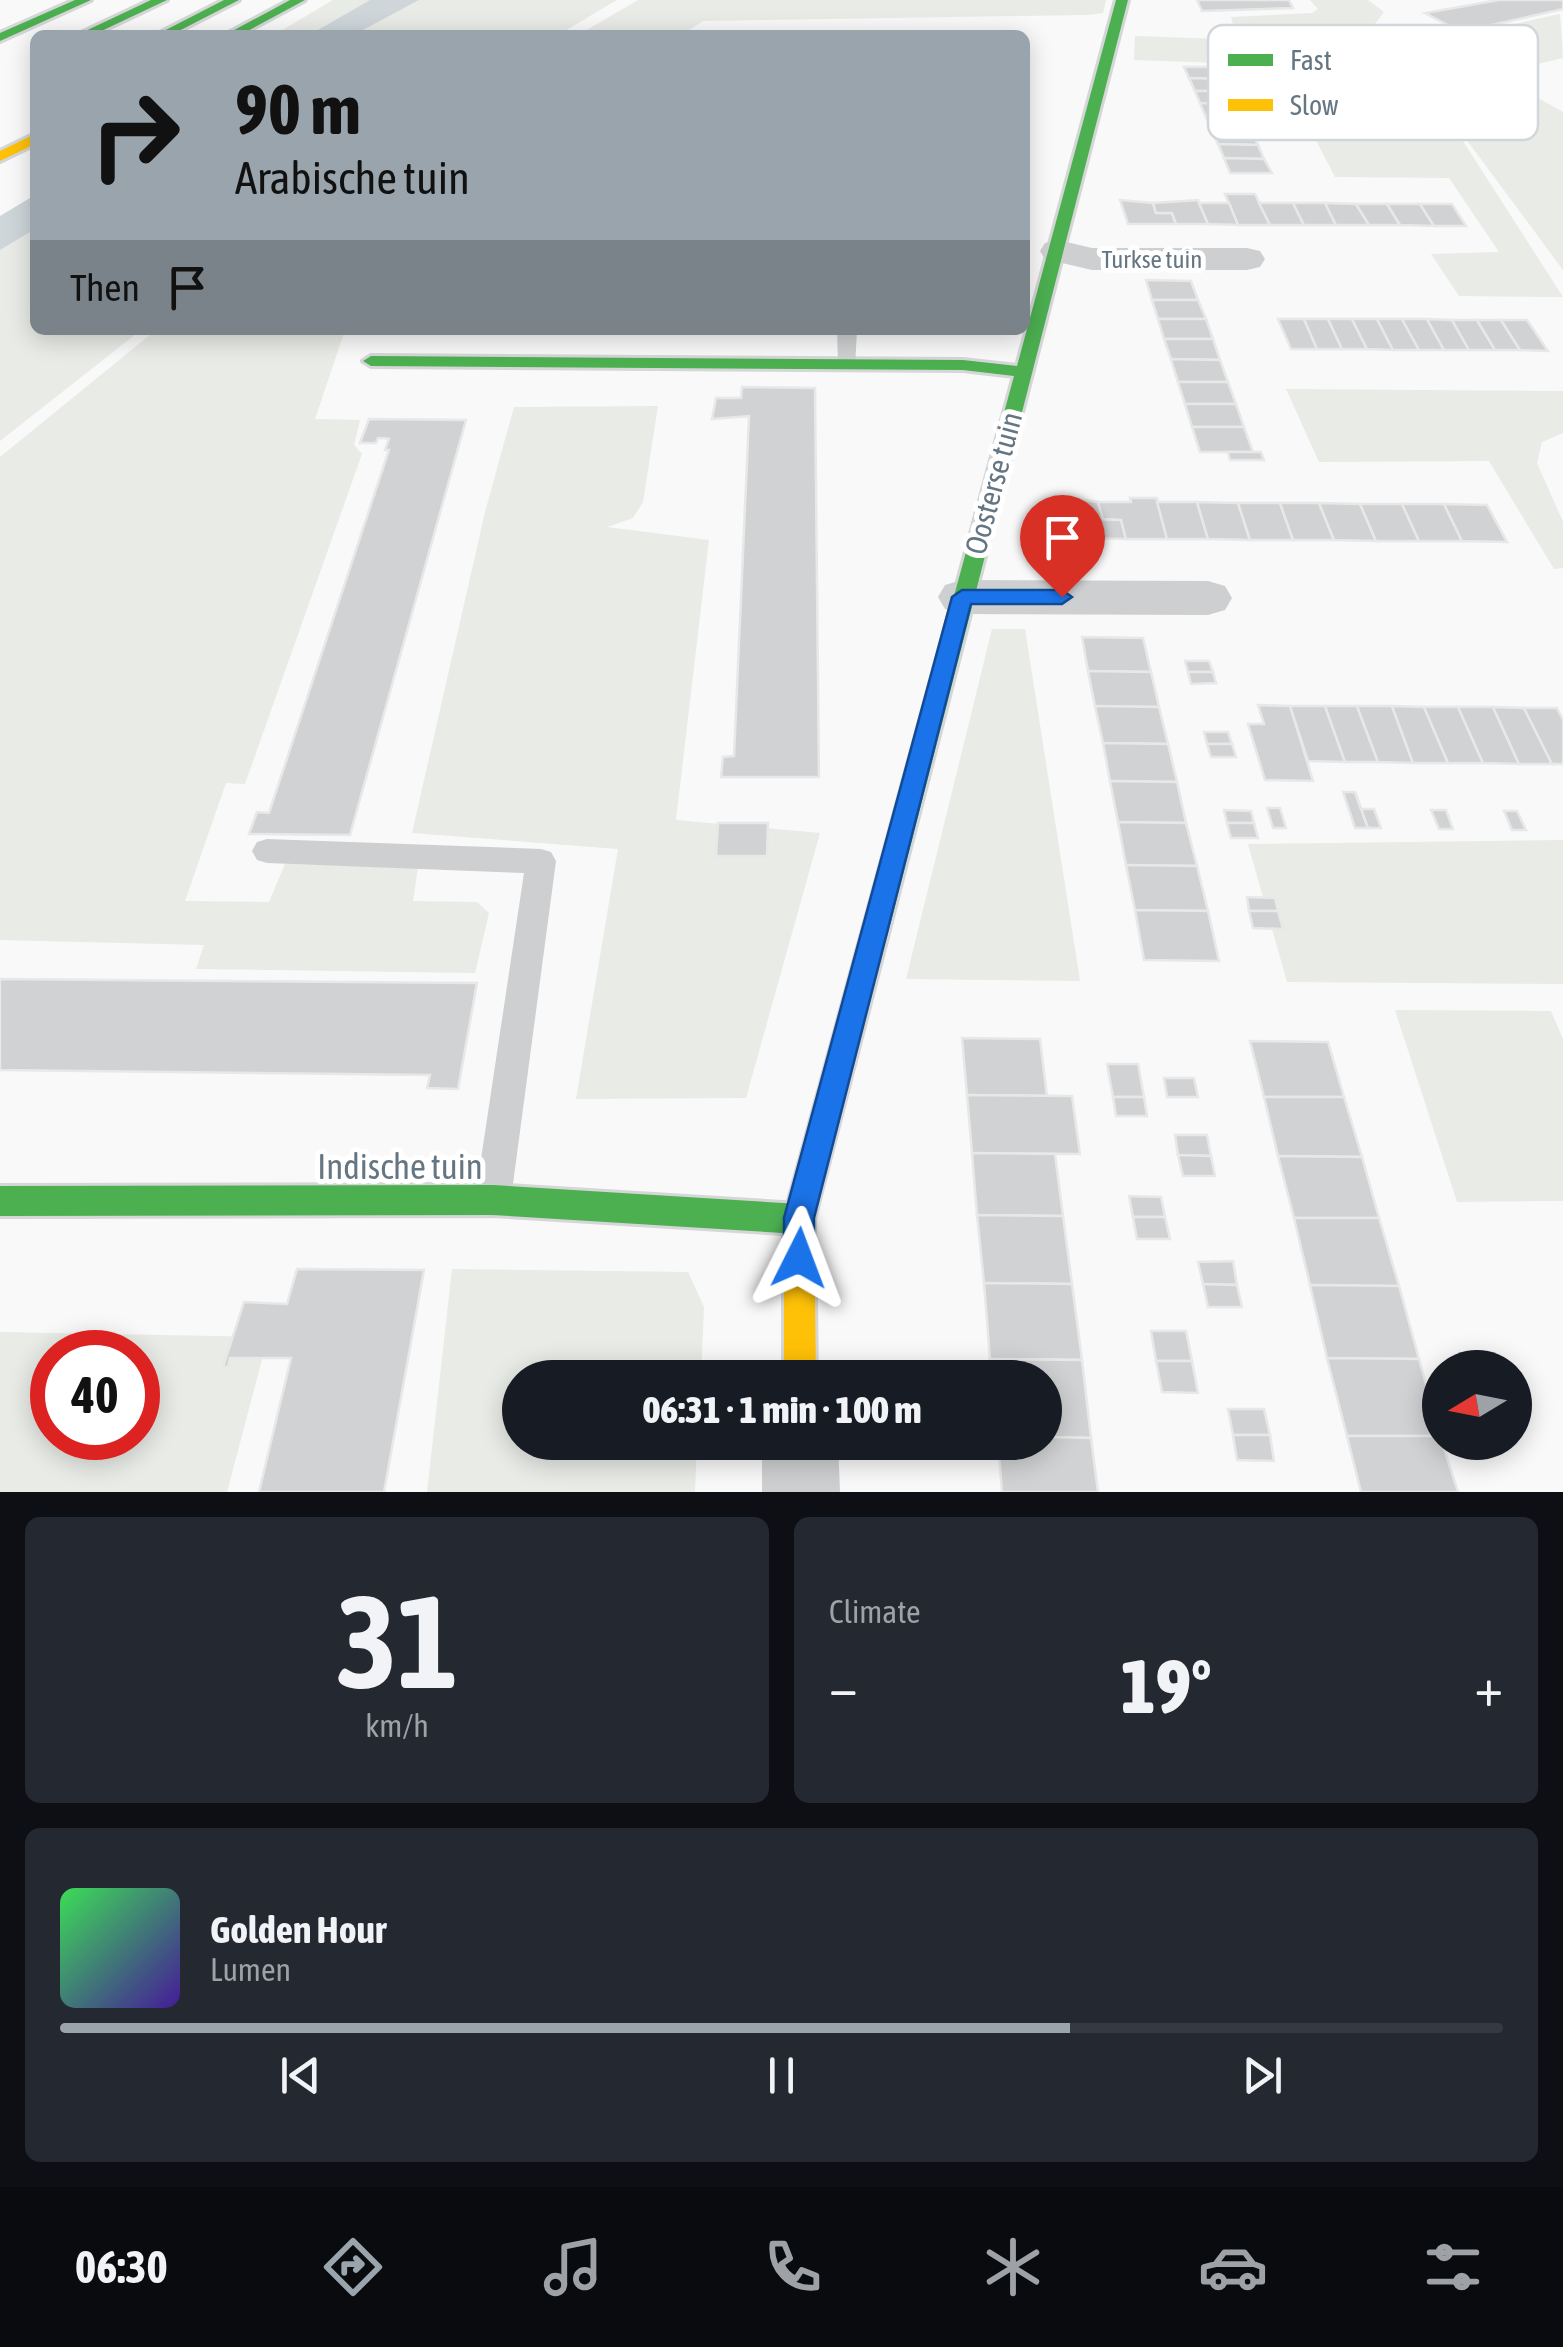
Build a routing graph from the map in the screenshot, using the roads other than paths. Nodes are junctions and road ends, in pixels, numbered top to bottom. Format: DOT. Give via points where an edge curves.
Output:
graph roads {
  1 [pos="85,0"];
  2 [pos="161,0"];
  3 [pos="233,0"];
  4 [pos="299,0"];
  5 [pos="1122,0"];
  6 [pos="94,30"];
  7 [pos="172,30"];
  8 [pos="241,30"];
  9 [pos="0,37"];
  10 [pos="30,141"];
  11 [pos="0,157"];
  12 [pos="1058,251"];
  13 [pos="1247,259"];
  14 [pos="847,335"];
  15 [pos="371,361"];
  16 [pos="848,363"];
  17 [pos="1022,372"];
  18 [pos="962,597"];
  19 [pos="1208,598"];
  20 [pos="267,852"];
  21 [pos="493,1200"];
  22 [pos="0,1201"];
  23 [pos="799,1218"];
  24 [pos="800,1360"];
  25 [pos="800,1460"];
  26 [pos="800,1492"];
  1 -- 9 [label="main road"];
  2 -- 6 [label="main road"];
  3 -- 7 [label="main road"];
  4 -- 8 [label="main road"];
  5 -- 12 [label="main road, Oosterse tuin"];
  10 -- 11 [label="main road"];
  12 -- 13 [label="street, Turkse tuin" via="1092,259"];
  12 -- 17 [label="main road, Oosterse tuin"];
  14 -- 16 [label="lane"];
  15 -- 16 [label="main road"];
  16 -- 17 [label="main road"];
  17 -- 18 [label="main road, Oosterse tuin"];
  18 -- 19 [label="street"];
  18 -- 23 [label="main road, Oosterse tuin"];
  20 -- 21 [label="lane" via="541,861"];
  21 -- 22 [label="main road, Indische tuin"];
  21 -- 23 [label="main road, Indische tuin"];
  23 -- 24 [label="main road, Oosterse tuin"];
  25 -- 26 [label="street"];
}
